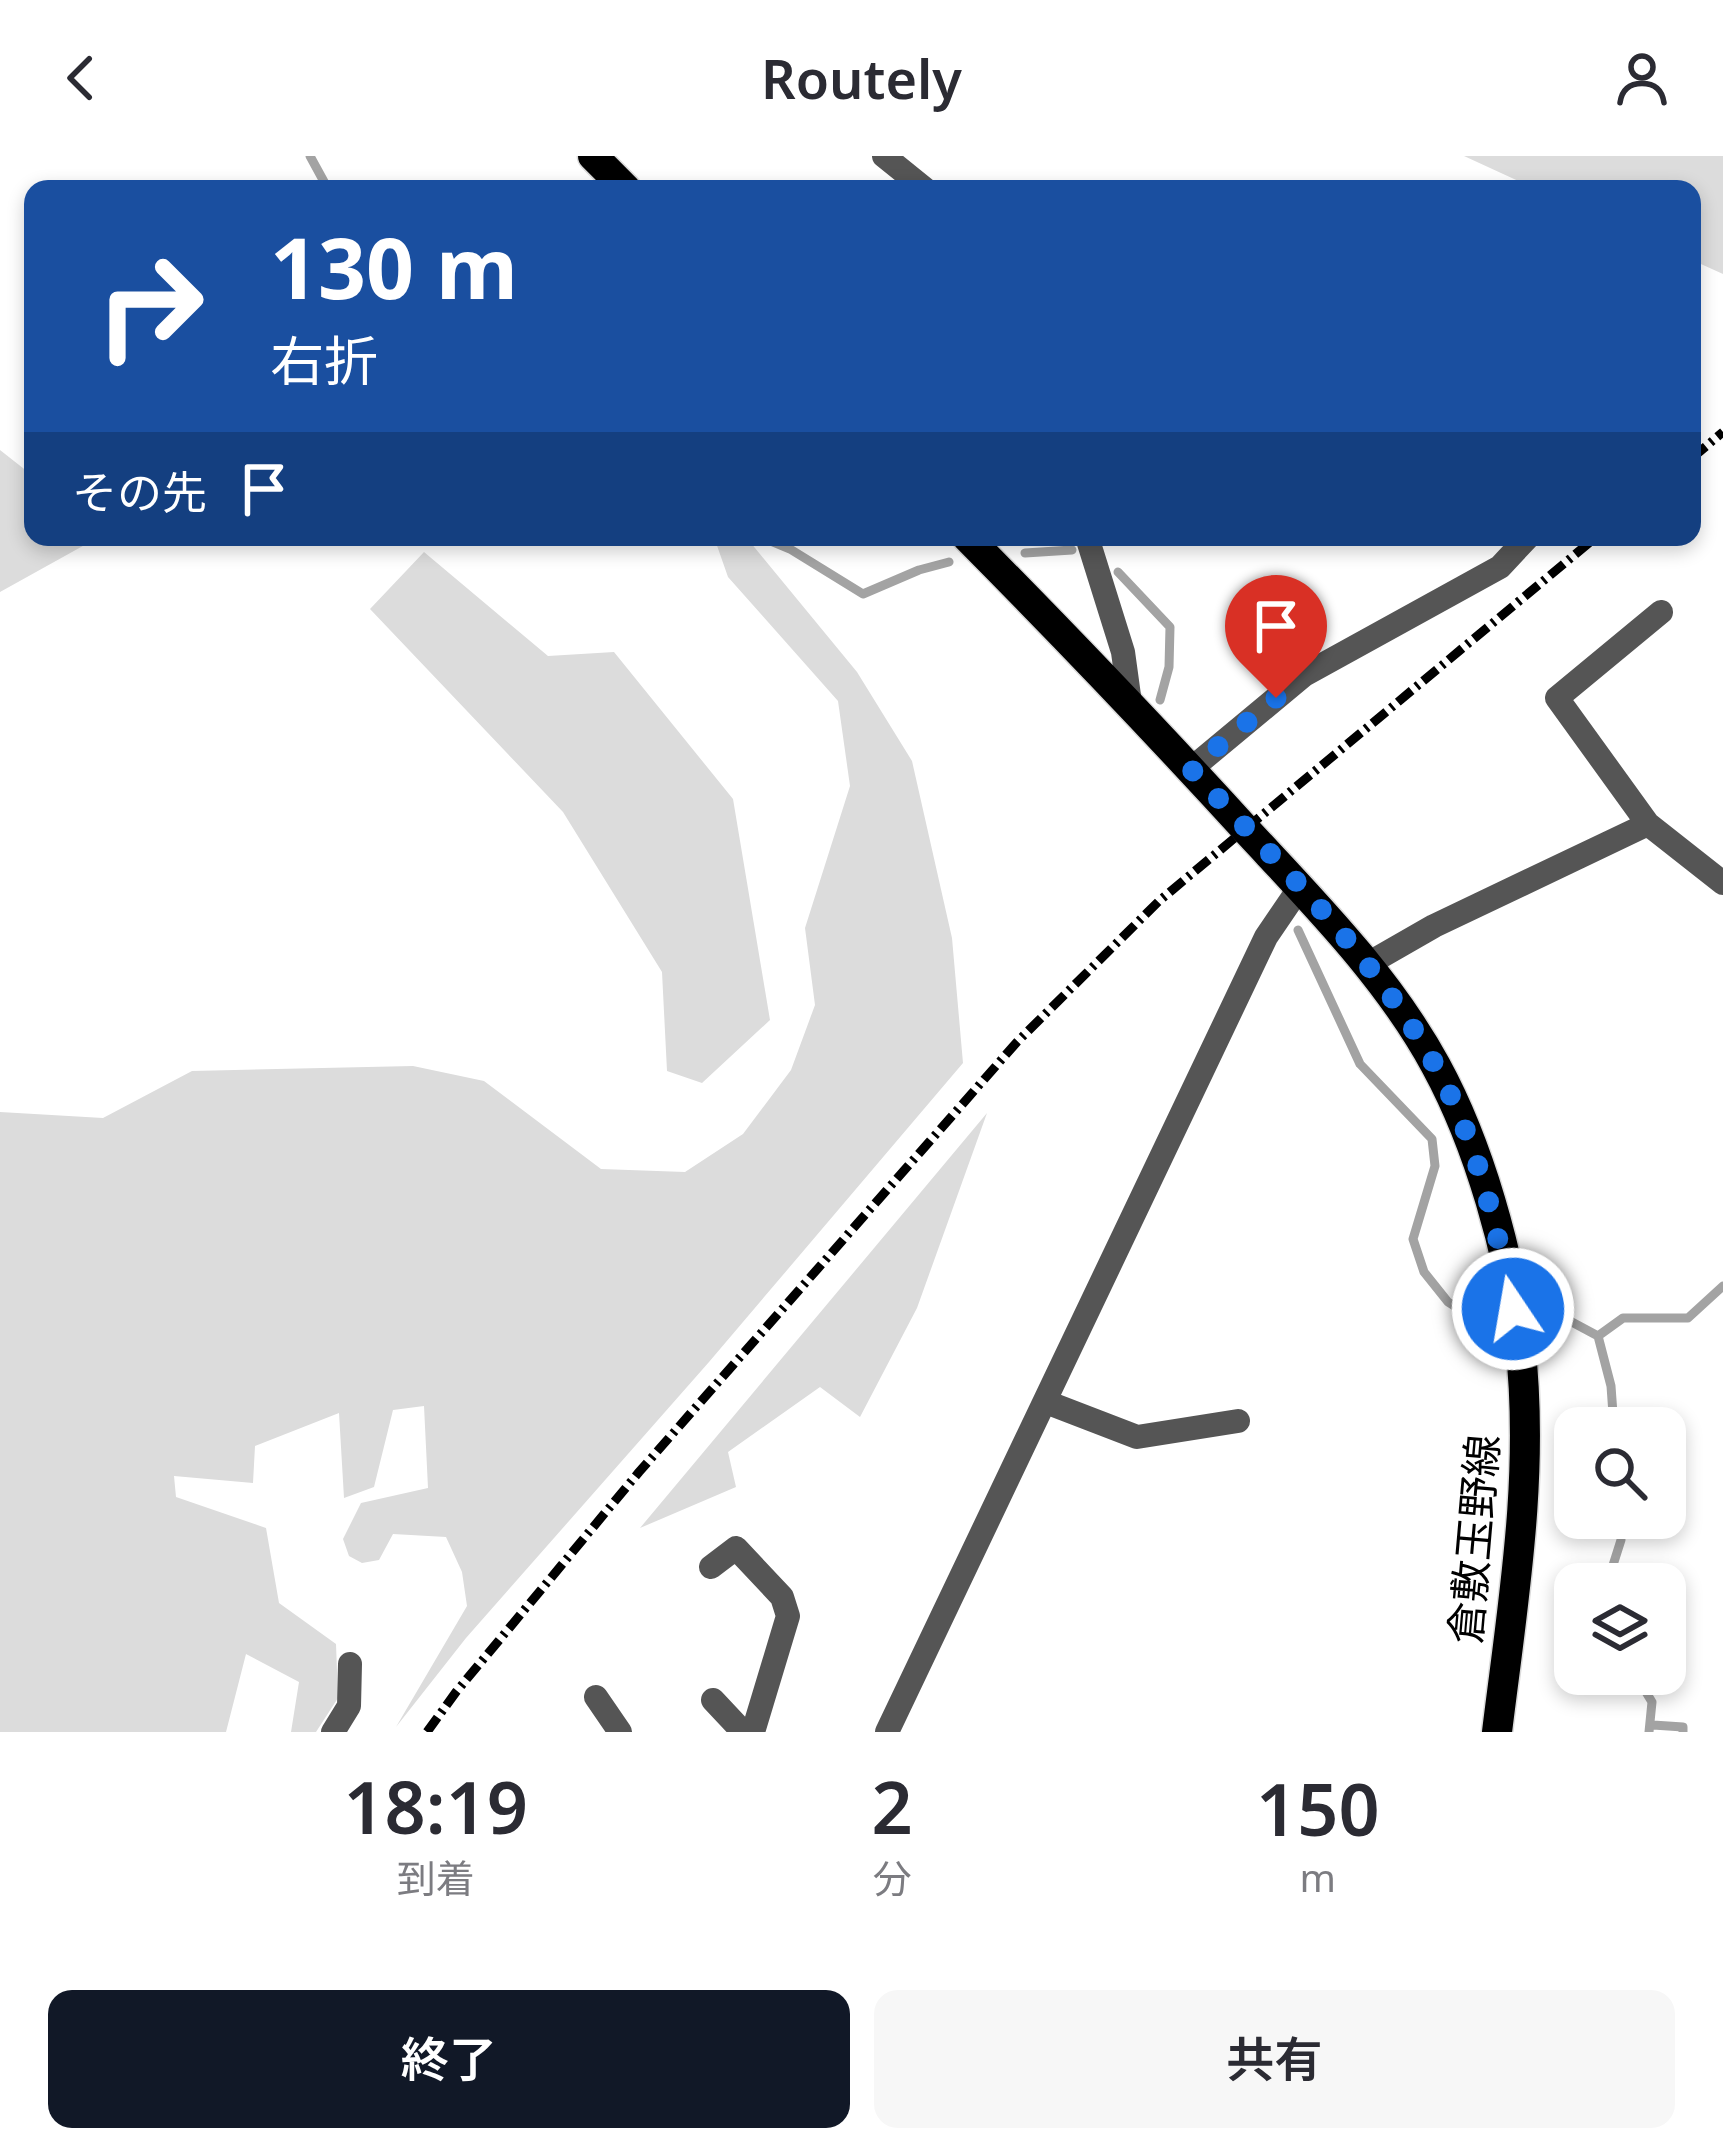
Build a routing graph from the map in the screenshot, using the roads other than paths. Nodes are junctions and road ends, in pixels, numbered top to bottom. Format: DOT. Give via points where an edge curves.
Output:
graph roads {
  1 [pos="593,156"];
  2 [pos="884,156"];
  3 [pos="617,180"];
  4 [pos="914,180"];
  5 [pos="976,546"];
  6 [pos="1090,546"];
  7 [pos="1520,546"];
  8 [pos="1661,612"];
  9 [pos="1130,703"];
  10 [pos="1191,769"];
  11 [pos="1648,824"];
  12 [pos="1723,884"];
  13 [pos="1300,887"];
  14 [pos="1366,965"];
  15 [pos="1046,1402"];
  16 [pos="1238,1421"];
  17 [pos="712,1567"];
  18 [pos="350,1664"];
  19 [pos="596,1697"];
  20 [pos="712,1700"];
  21 [pos="333,1732"];
  22 [pos="620,1732"];
  23 [pos="743,1732"];
  24 [pos="753,1732"];
  25 [pos="886,1732"];
  26 [pos="1498,1732"];
  1 -- 3 [label="main road"];
  2 -- 4 [label="street"];
  5 -- 9 [label="main road, 倉敷玉野線"];
  6 -- 9 [label="street"];
  7 -- 10 [label="street" via="1500,567 1304,675"];
  8 -- 11 [label="street" via="1556,698"];
  9 -- 10 [label="main road, 倉敷玉野線"];
  10 -- 13 [label="main road, 倉敷玉野線"];
  11 -- 12 [label="street"];
  11 -- 14 [label="street"];
  13 -- 14 [label="main road, 倉敷玉野線"];
  13 -- 15 [label="street" via="1265,938"];
  14 -- 26 [label="main road, 倉敷玉野線" via="1436,1067 1459,1117 1492,1206 1520,1340 1526,1495"];
  15 -- 16 [label="street" via="1137,1437"];
  15 -- 25 [label="street"];
  17 -- 24 [label="street" via="736,1548 782,1597 788,1616"];
  18 -- 21 [label="street" via="349,1706"];
  19 -- 22 [label="street"];
  20 -- 23 [label="street"];
}
